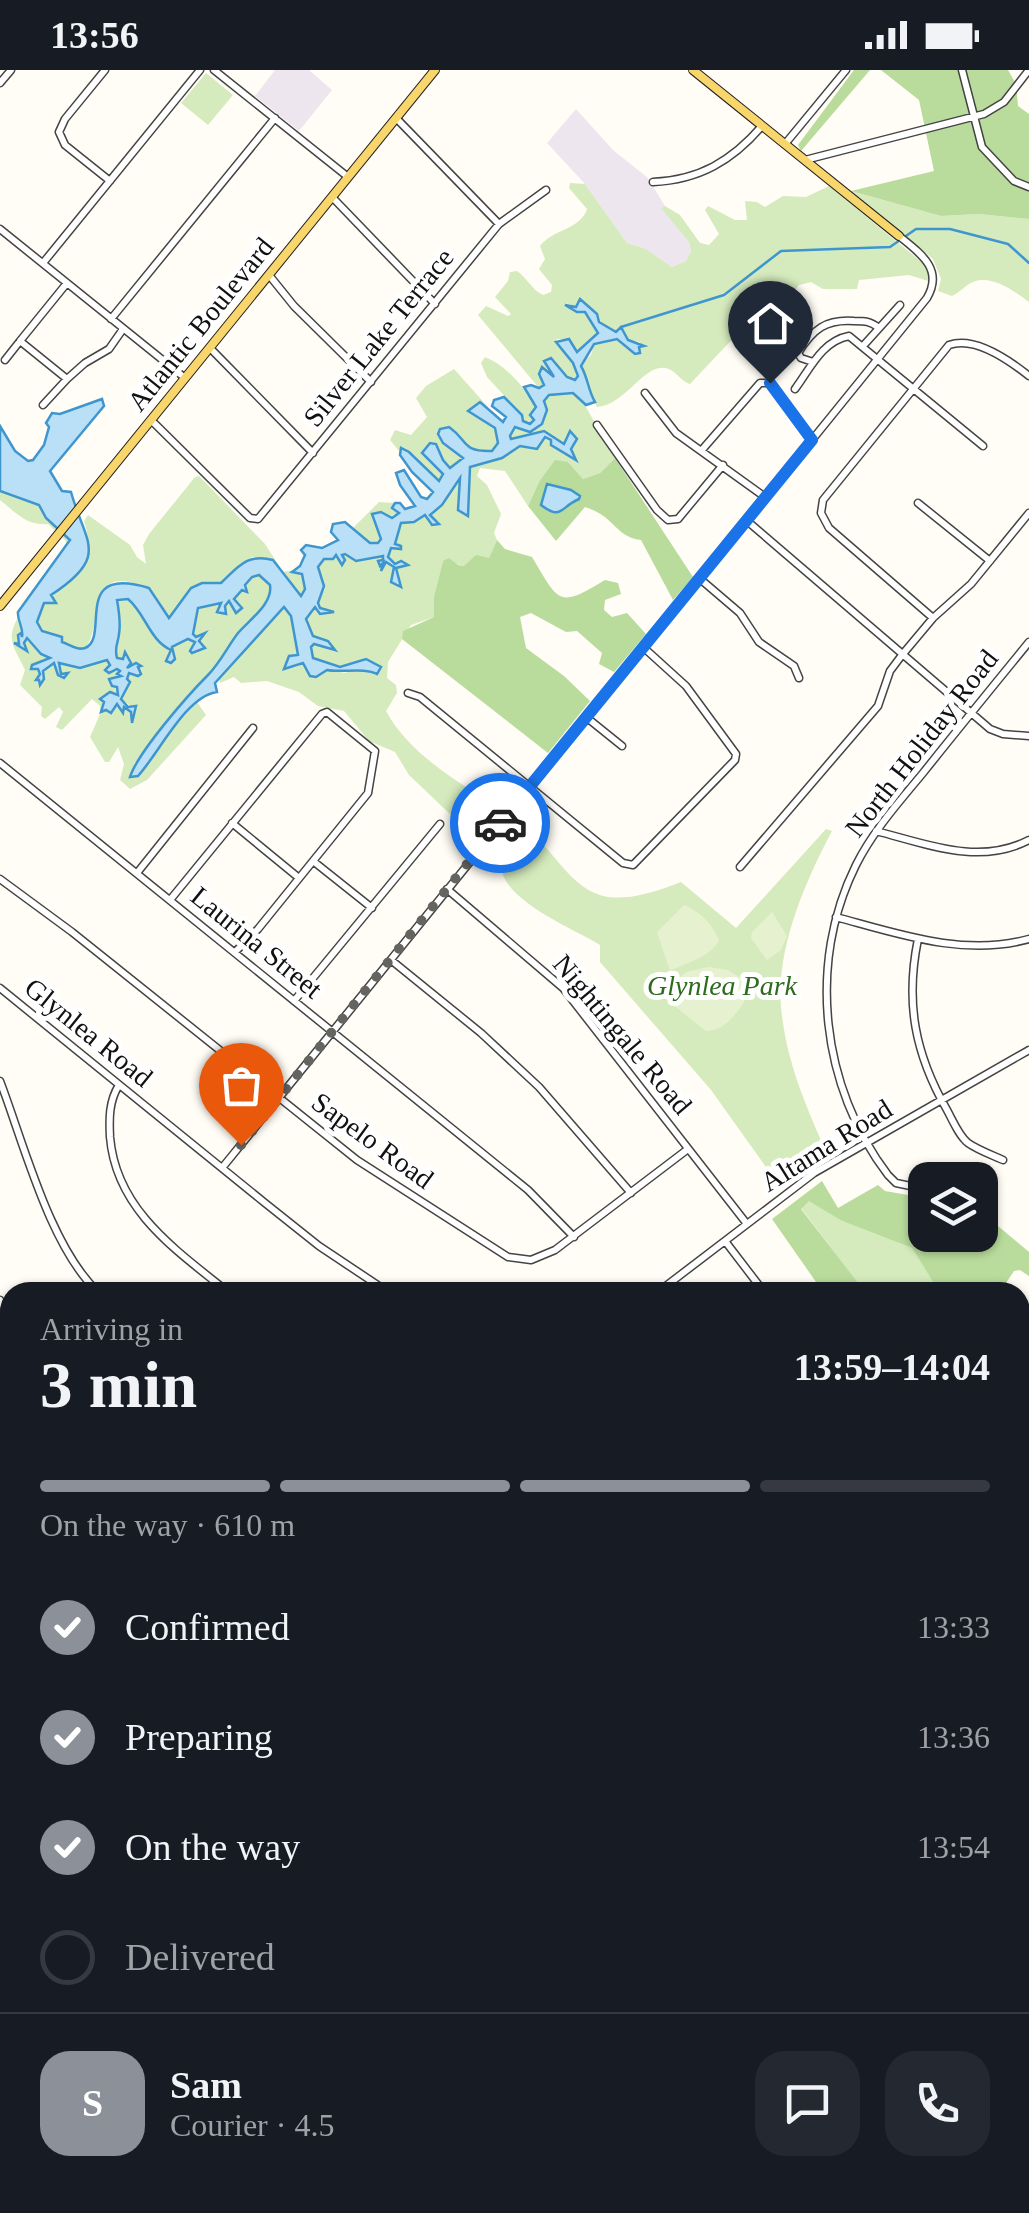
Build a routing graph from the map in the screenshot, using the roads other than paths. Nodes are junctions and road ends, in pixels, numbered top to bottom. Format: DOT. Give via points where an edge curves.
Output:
graph roads {
  1 [pos="10,70"];
  2 [pos="105,70"];
  3 [pos="200,70"];
  4 [pos="214,70"];
  5 [pos="435,70"];
  6 [pos="693,70"];
  7 [pos="846,70"];
  8 [pos="962,70"];
  9 [pos="1029,70"];
  10 [pos="0,83"];
  11 [pos="973,116"];
  12 [pos="275,118"];
  13 [pos="396,118"];
  14 [pos="762,126"];
  15 [pos="784,144"];
  16 [pos="804,160"];
  17 [pos="348,177"];
  18 [pos="110,181"];
  19 [pos="653,182"];
  20 [pos="1029,187"];
  21 [pos="546,190"];
  22 [pos="332,197"];
  23 [pos="499,224"];
  24 [pos="0,229"];
  25 [pos="902,239"];
  26 [pos="43,263"];
  27 [pos="269,275"];
  28 [pos="67,284"];
  29 [pos="435,304"];
  30 [pos="900,304"];
  31 [pos="111,319"];
  32 [pos="123,328"];
  33 [pos="879,328"];
  34 [pos="20,341"];
  35 [pos="862,346"];
  36 [pos="210,348"];
  37 [pos="5,360"];
  38 [pos="876,360"];
  39 [pos="813,362"];
  40 [pos="1029,376"];
  41 [pos="184,378"];
  42 [pos="67,379"];
  43 [pos="371,382"];
  44 [pos="794,389"];
  45 [pos="912,389"];
  46 [pos="645,393"];
  47 [pos="43,405"];
  48 [pos="151,420"];
  49 [pos="597,425"];
  50 [pos="812,440"];
  51 [pos="982,446"];
  52 [pos="701,451"];
  53 [pos="313,453"];
  54 [pos="723,465"];
  55 [pos="765,497"];
  56 [pos="918,503"];
  57 [pos="1029,513"];
  58 [pos="746,520"];
  59 [pos="990,561"];
  60 [pos="699,578"];
  61 [pos="0,606"];
  62 [pos="933,618"];
  63 [pos="1029,642"];
  64 [pos="643,647"];
  65 [pos="902,655"];
  66 [pos="800,678"];
  67 [pos="408,693"];
  68 [pos="970,714"];
  69 [pos="586,717"];
  70 [pos="254,728"];
  71 [pos="1029,736"];
  72 [pos="622,746"];
  73 [pos="2,768"];
  74 [pos="529,786"];
  75 [pos="232,823"];
  76 [pos="440,824"];
  77 [pos="876,831"];
  78 [pos="1029,840"];
  79 [pos="313,861"];
  80 [pos="740,867"];
  81 [pos="137,873"];
  82 [pos="299,878"];
  83 [pos="0,879"];
  84 [pos="447,889"];
  85 [pos="170,900"];
  86 [pos="372,908"];
  87 [pos="836,917"];
  88 [pos="918,938"];
  89 [pos="1029,939"];
  90 [pos="235,952"];
  91 [pos="391,960"];
  92 [pos="2,991"];
  93 [pos="294,1000"];
  94 [pos="333,1032"];
  95 [pos="1029,1050"];
  96 [pos="0,1082"];
  97 [pos="118,1085"];
  98 [pos="279,1099"];
  99 [pos="942,1100"];
  100 [pos="868,1142"];
  101 [pos="688,1148"];
  102 [pos="1003,1160"];
  103 [pos="222,1168"];
  104 [pos="908,1185"];
  105 [pos="631,1193"];
  106 [pos="747,1224"];
  107 [pos="574,1237"];
  108 [pos="725,1241"];
  109 [pos="90,1282"];
  110 [pos="216,1282"];
  111 [pos="373,1282"];
  112 [pos="671,1282"];
  113 [pos="756,1282"];
  1 -- 10 [label="street"];
  2 -- 18 [label="street" via="59,132 65,145"];
  3 -- 18 [label="street"];
  4 -- 12 [label="street"];
  5 -- 13 [label="main road, Atlantic Boulevard"];
  6 -- 14 [label="main road"];
  7 -- 15 [label="street"];
  8 -- 11 [label="street"];
  9 -- 11 [label="street" via="1004,102"];
  11 -- 16 [label="street"];
  11 -- 20 [label="street" via="990,158"];
  12 -- 17 [label="street"];
  12 -- 31 [label="street"];
  13 -- 17 [label="main road, Atlantic Boulevard"];
  13 -- 23 [label="street"];
  14 -- 15 [label="main road"];
  14 -- 19 [label="street" via="704,173"];
  15 -- 16 [label="main road"];
  16 -- 25 [label="main road"];
  17 -- 22 [label="main road, Atlantic Boulevard"];
  18 -- 26 [label="street"];
  21 -- 23 [label="street, Silver Lake Terrace"];
  22 -- 27 [label="main road, Atlantic Boulevard"];
  22 -- 29 [label="street"];
  23 -- 29 [label="street, Silver Lake Terrace"];
  24 -- 26 [label="street"];
  25 -- 38 [label="street" via="933,270 934,283"];
  26 -- 28 [label="street"];
  27 -- 36 [label="main road, Atlantic Boulevard"];
  27 -- 43 [label="street"];
  28 -- 31 [label="street"];
  28 -- 34 [label="street"];
  29 -- 43 [label="street, Silver Lake Terrace"];
  30 -- 33 [label="street"];
  31 -- 32 [label="street"];
  32 -- 41 [label="street"];
  32 -- 42 [label="street" via="109,349"];
  33 -- 35 [label="street"];
  33 -- 39 [label="street" via="861,321 824,324 798,353"];
  34 -- 37 [label="street"];
  34 -- 42 [label="street"];
  35 -- 38 [label="street"];
  35 -- 39 [label="street" via="850,336 839,338"];
  36 -- 41 [label="main road, Atlantic Boulevard"];
  36 -- 53 [label="street"];
  38 -- 45 [label="street"];
  38 -- 50 [label="street"];
  39 -- 44 [label="street"];
  40 -- 45 [label="street" via="964,342 941,353"];
  41 -- 48 [label="main road, Atlantic Boulevard"];
  42 -- 47 [label="street"];
  43 -- 53 [label="street, Silver Lake Terrace"];
  45 -- 51 [label="street"];
  45 -- 62 [label="street" via="823,500 820,513"];
  46 -- 52 [label="street" via="676,434"];
  48 -- 53 [label="street, Silver Lake Terrace" via="254,520"];
  48 -- 61 [label="main road, Atlantic Boulevard"];
  49 -- 54 [label="street" via="668,520 678,519"];
  50 -- 52 [label="street" via="770,383 760,383"];
  50 -- 55 [label="street"];
  52 -- 54 [label="street"];
  54 -- 55 [label="street"];
  55 -- 58 [label="street"];
  56 -- 59 [label="street"];
  57 -- 59 [label="street"];
  58 -- 60 [label="street"];
  58 -- 65 [label="street"];
  59 -- 62 [label="street"];
  60 -- 64 [label="street"];
  60 -- 66 [label="street"];
  62 -- 65 [label="street"];
  63 -- 68 [label="street, North Holiday Road"];
  64 -- 69 [label="street"];
  64 -- 74 [label="street" via="686,686 734,760 628,865"];
  65 -- 68 [label="street"];
  65 -- 80 [label="street" via="878,706"];
  67 -- 74 [label="street"];
  68 -- 71 [label="street" via="990,729"];
  68 -- 77 [label="street, North Holiday Road"];
  69 -- 72 [label="street"];
  69 -- 74 [label="street"];
  70 -- 81 [label="street"];
  73 -- 81 [label="street, Laurina Street"];
  74 -- 84 [label="street"];
  75 -- 79 [label="street" via="326,712 375,752 368,793"];
  75 -- 82 [label="street"];
  75 -- 85 [label="street"];
  76 -- 86 [label="street"];
  77 -- 78 [label="street" via="962,853 997,852"];
  77 -- 87 [label="street, North Holiday Road"];
  79 -- 82 [label="street"];
  79 -- 86 [label="street"];
  81 -- 85 [label="street, Laurina Street"];
  82 -- 90 [label="street"];
  83 -- 98 [label="street, Sapelo Road"];
  84 -- 91 [label="street"];
  84 -- 101 [label="street, Nightingale Road" via="563,988"];
  85 -- 90 [label="street, Laurina Street"];
  86 -- 93 [label="street"];
  87 -- 88 [label="street"];
  87 -- 100 [label="street, North Holiday Road" via="826,980 829,1040 848,1104"];
  88 -- 89 [label="street" via="969,946"];
  88 -- 99 [label="street" via="912,1018 925,1069"];
  90 -- 93 [label="street, Laurina Street"];
  91 -- 94 [label="street"];
  91 -- 105 [label="street" via="539,1087"];
  92 -- 97 [label="street, Glynlea Road"];
  93 -- 94 [label="street, Laurina Street"];
  94 -- 98 [label="street"];
  94 -- 107 [label="street, Laurina Street" via="528,1190"];
  95 -- 99 [label="street, Altama Road"];
  96 -- 109 [label="street" via="58,1233"];
  97 -- 103 [label="street, Glynlea Road"];
  97 -- 110 [label="street" via="110,1130 126,1191 160,1236"];
  98 -- 103 [label="street"];
  98 -- 107 [label="street, Sapelo Road" via="357,1160 498,1253 531,1260"];
  99 -- 100 [label="street, Altama Road"];
  99 -- 102 [label="street" via="967,1142"];
  100 -- 104 [label="street, North Holiday Road" via="883,1169"];
  100 -- 106 [label="street, Altama Road"];
  101 -- 105 [label="street, Sapelo Road"];
  101 -- 106 [label="street, Nightingale Road"];
  103 -- 111 [label="street, Glynlea Road"];
  105 -- 107 [label="street, Sapelo Road"];
  106 -- 108 [label="street, Altama Road"];
  108 -- 112 [label="street, Altama Road"];
  108 -- 113 [label="street"];
}
